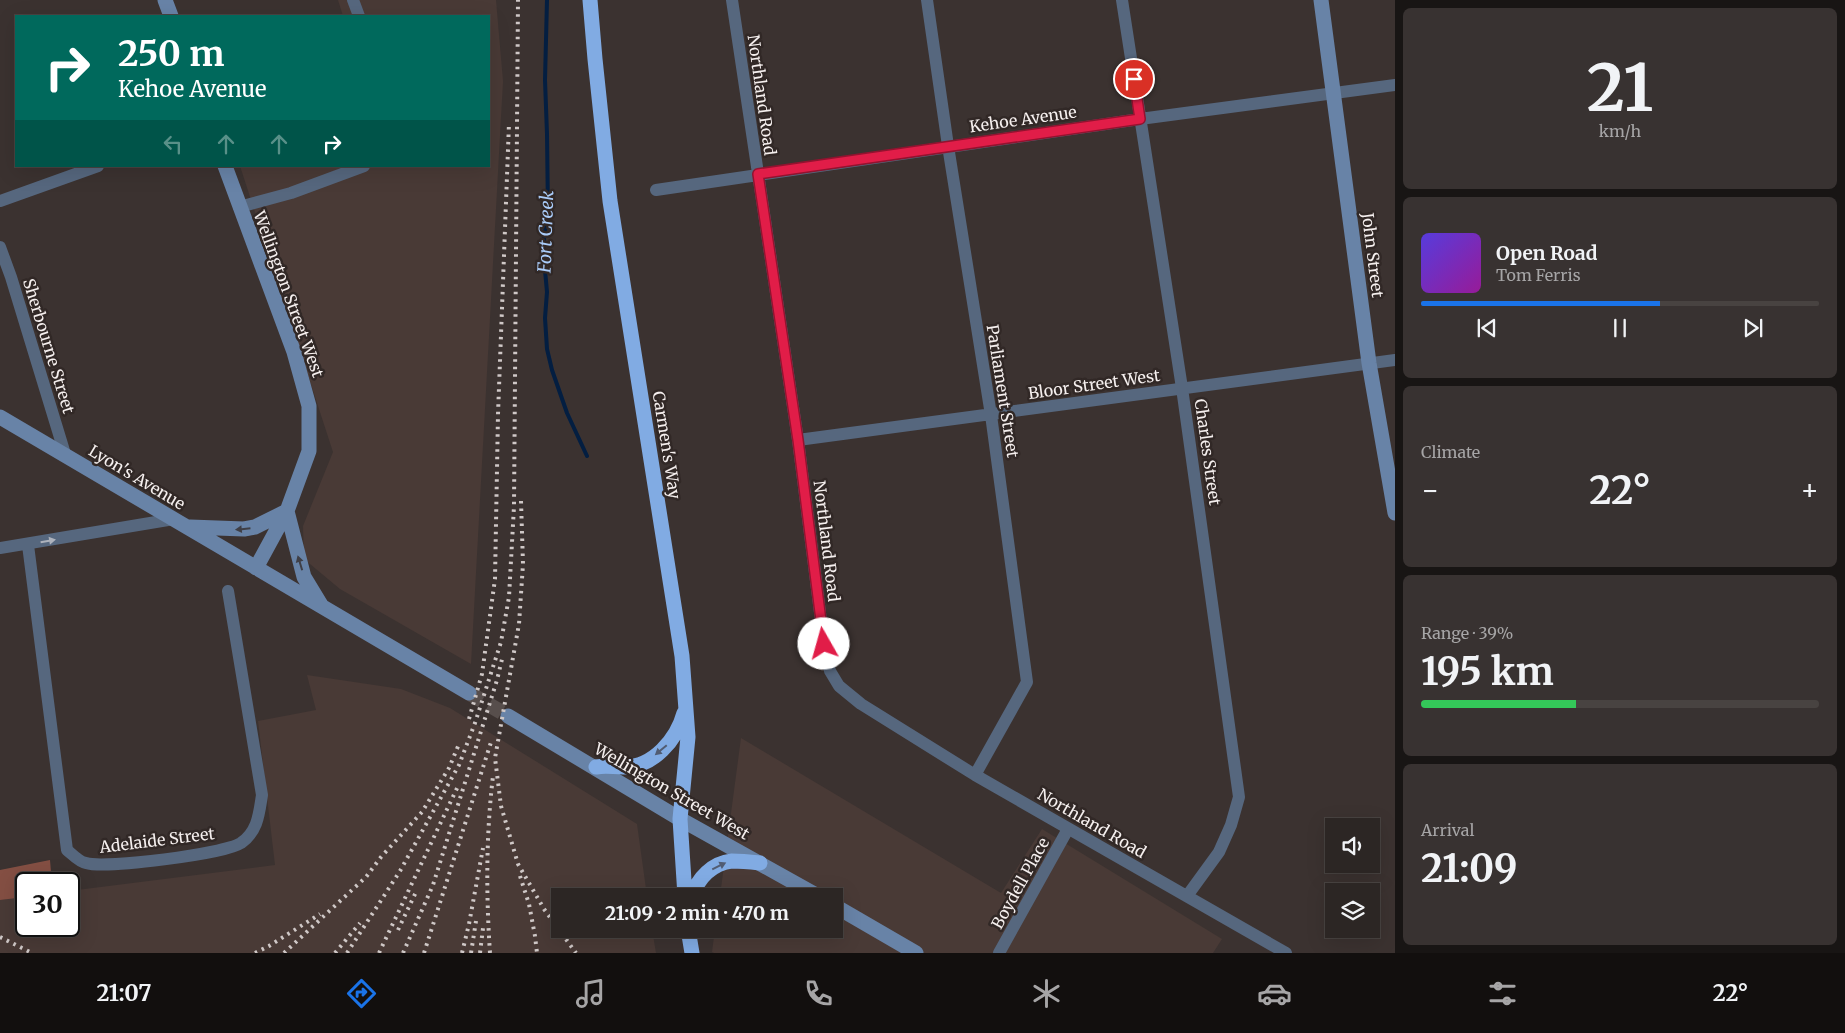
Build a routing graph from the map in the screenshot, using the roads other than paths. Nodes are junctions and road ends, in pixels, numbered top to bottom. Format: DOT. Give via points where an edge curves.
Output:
graph roads {
  1 [pos="165,0"];
  2 [pos="353,0"];
  3 [pos="590,0"];
  4 [pos="732,0"];
  5 [pos="927,0"];
  6 [pos="1122,0"];
  7 [pos="1320,0"];
  8 [pos="171,15"];
  9 [pos="359,15"];
  10 [pos="1395,85"];
  11 [pos="1334,92"];
  12 [pos="1140,119"];
  13 [pos="948,146"];
  14 [pos="95,167"];
  15 [pos="225,167"];
  16 [pos="361,167"];
  17 [pos="758,174"];
  18 [pos="656,190"];
  19 [pos="0,201"];
  20 [pos="239,207"];
  21 [pos="0,248"];
  22 [pos="1395,360"];
  23 [pos="1369,363"];
  24 [pos="1182,388"];
  25 [pos="991,415"];
  26 [pos="0,417"];
  27 [pos="798,440"];
  28 [pos="64,454"];
  29 [pos="287,511"];
  30 [pos="1395,513"];
  31 [pos="174,519"];
  32 [pos="187,527"];
  33 [pos="28,544"];
  34 [pos="0,548"];
  35 [pos="256,568"];
  36 [pos="228,591"];
  37 [pos="322,607"];
  38 [pos="468,693"];
  39 [pos="685,709"];
  40 [pos="508,716"];
  41 [pos="596,767"];
  42 [pos="975,775"];
  43 [pos="680,820"];
  44 [pos="1068,829"];
  45 [pos="760,863"];
  46 [pos="684,888"];
  47 [pos="696,888"];
  48 [pos="804,888"];
  49 [pos="1187,896"];
  50 [pos="843,911"];
  51 [pos="690,938"];
  52 [pos="692,953"];
  53 [pos="916,953"];
  54 [pos="999,953"];
  55 [pos="1286,953"];
  1 -- 8 [label="main road"];
  2 -- 9 [label="street"];
  3 -- 39 [label="highway, Carmen's Way" via="610,201 680,646"];
  4 -- 17 [label="street, Northland Road"];
  5 -- 13 [label="street, Parliament Street"];
  6 -- 12 [label="street, Charles Street"];
  7 -- 11 [label="main road, John Street"];
  10 -- 11 [label="street, Kehoe Avenue"];
  11 -- 12 [label="street, Kehoe Avenue"];
  11 -- 23 [label="main road, John Street"];
  12 -- 13 [label="street, Kehoe Avenue"];
  12 -- 24 [label="street, Charles Street"];
  13 -- 17 [label="street, Kehoe Avenue"];
  13 -- 25 [label="street, Parliament Street"];
  14 -- 19 [label="street"];
  15 -- 20 [label="main road, Wellington Street West"];
  16 -- 20 [label="street" via="291,193"];
  17 -- 18 [label="street, Kehoe Avenue"];
  17 -- 27 [label="street, Northland Road"];
  20 -- 29 [label="main road, Wellington Street West" via="294,352 309,406 309,451"];
  21 -- 28 [label="street, Sherbourne Street"];
  22 -- 23 [label="street, Bloor Street West"];
  23 -- 24 [label="street, Bloor Street West"];
  23 -- 30 [label="main road, John Street"];
  24 -- 25 [label="street, Bloor Street West"];
  24 -- 49 [label="street, Charles Street" via="1239,797 1219,852"];
  25 -- 27 [label="street, Bloor Street West"];
  25 -- 42 [label="street, Parliament Street" via="1027,682"];
  26 -- 28 [label="main road, Lyon's Avenue"];
  27 -- 42 [label="street, Northland Road" via="830,671 839,686 861,704"];
  28 -- 31 [label="main road, Lyon's Avenue"];
  29 -- 32 [label="main road, one-way" via="244,529"];
  29 -- 35 [label="main road, Wellington Street West"];
  37 -- 29 [label="main road, one-way" via="304,577"];
  31 -- 32 [label="main road, Lyon's Avenue"];
  33 -- 31 [label="street, one-way"];
  32 -- 35 [label="main road, Lyon's Avenue"];
  33 -- 34 [label="street"];
  33 -- 36 [label="street, Adelaide Street" via="67,850 84,863 106,865 212,852 241,843 257,824 262,796"];
  35 -- 37 [label="main road"];
  37 -- 38 [label="main road"];
  39 -- 41 [label="highway, one-way" via="681,724 668,745 648,761 624,767"];
  39 -- 43 [label="highway, Carmen's Way" via="688,737"];
  40 -- 41 [label="main road, Wellington Street West"];
  41 -- 43 [label="main road, Wellington Street West"];
  42 -- 44 [label="street, Northland Road"];
  43 -- 45 [label="main road, Wellington Street West"];
  43 -- 46 [label="highway, Carmen's Way"];
  44 -- 49 [label="street, Northland Road"];
  44 -- 54 [label="street, Boydell Place"];
  47 -- 45 [label="highway, one-way" via="703,876 719,864 732,861"];
  45 -- 48 [label="main road, Wellington Street West"];
  49 -- 55 [label="street, Northland Road"];
  50 -- 53 [label="main road"];
  51 -- 52 [label="highway"];
}
